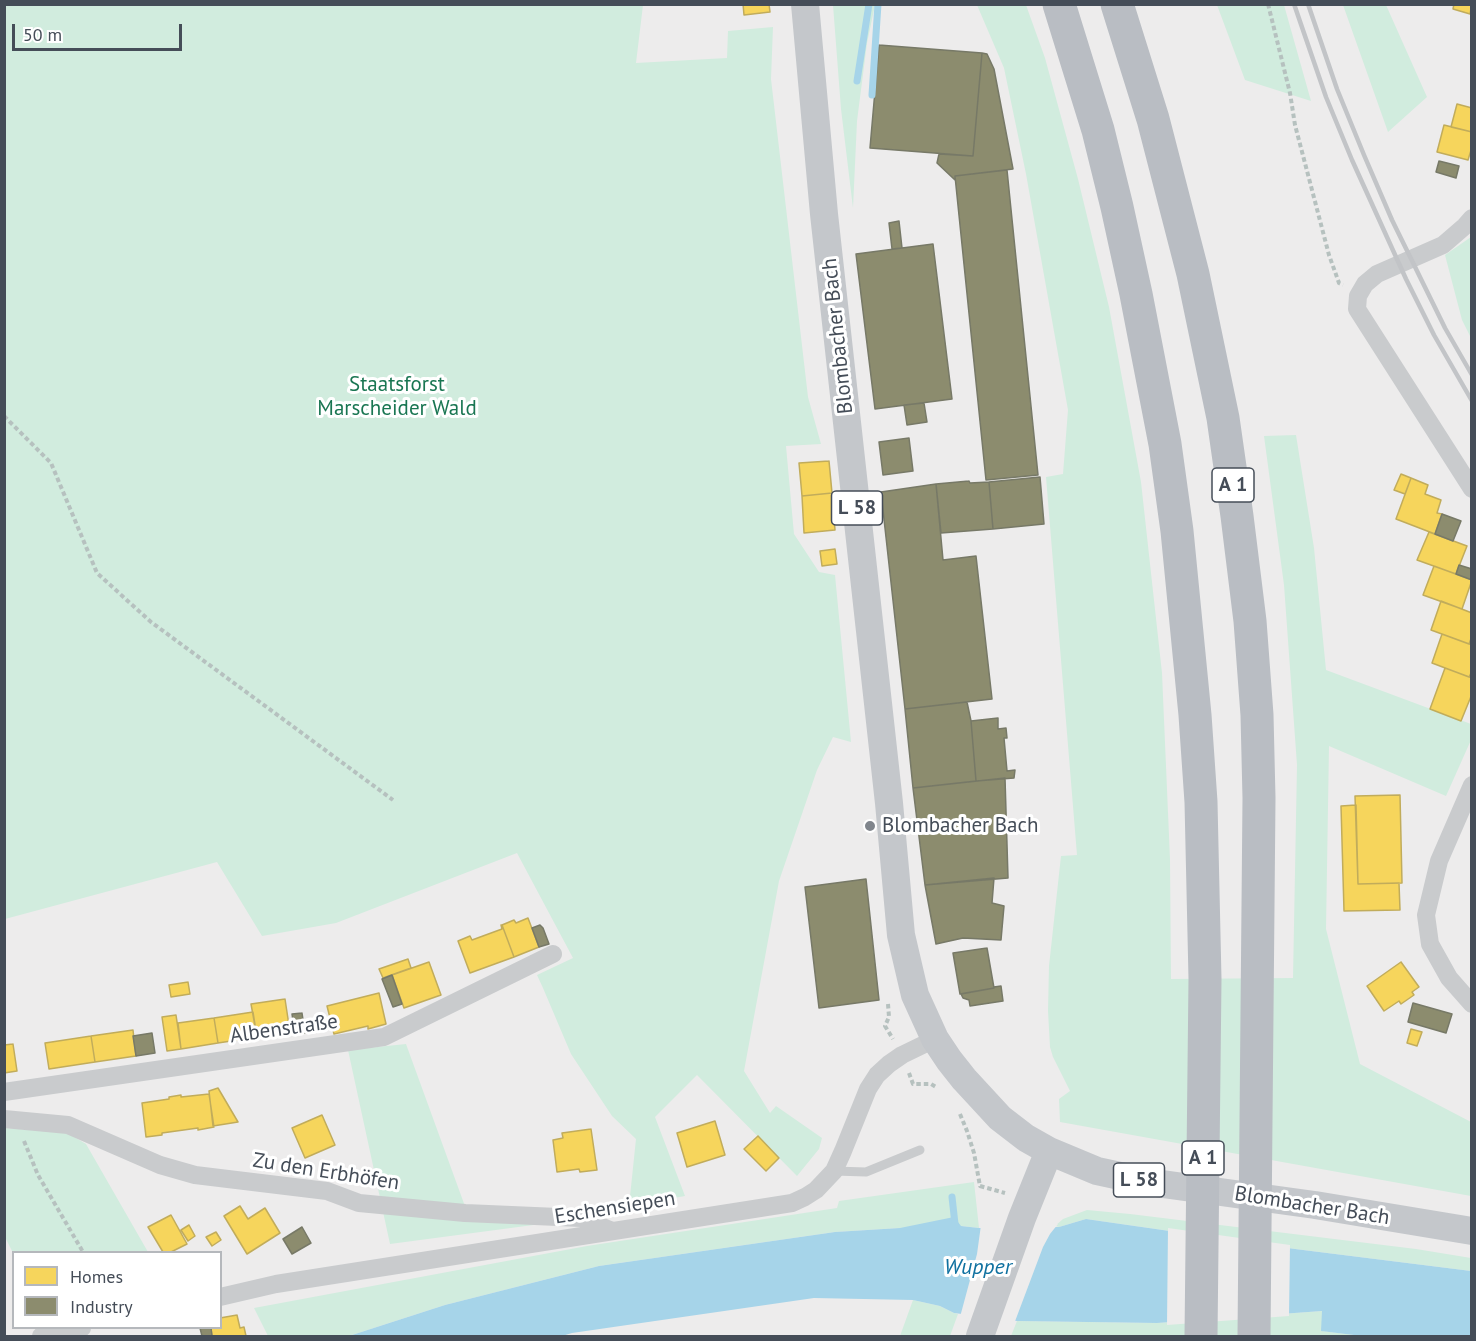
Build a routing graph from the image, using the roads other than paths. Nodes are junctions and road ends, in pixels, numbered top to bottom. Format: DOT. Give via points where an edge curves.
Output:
graph roads {
  1 [pos="805,4"];
  2 [pos="1059,4"];
  3 [pos="1117,4"];
  4 [pos="1472,218"];
  5 [pos="1472,489"];
  6 [pos="1472,785"];
  7 [pos="553,954"];
  8 [pos="1472,1004"];
  9 [pos="935,1038"];
  10 [pos="4,1092"];
  11 [pos="12,1120"];
  12 [pos="920,1150"];
  13 [pos="1049,1151"];
  14 [pos="834,1171"];
  15 [pos="612,1231"];
  16 [pos="1472,1231"];
  17 [pos="222,1297"];
  18 [pos="77,1329"];
  19 [pos="983,1330"];
  20 [pos="41,1336"];
  21 [pos="1201,1336"];
  22 [pos="1254,1336"];
  1 -- 9 [label="main road, Blombacher Bach / L 58" via="901,935 915,995"];
  2 -- 21 [label="highway, A 1" via="1117,207 1165,444 1177,531 1201,802 1205,979"];
  3 -- 22 [label="highway, A 1" via="1153,119 1193,274 1221,407 1250,621 1259,798"];
  4 -- 5 [label="street" via="1443,245 1377,274 1358,296 1357,309"];
  6 -- 8 [label="street" via="1439,861 1426,915 1430,944 1449,978"];
  7 -- 10 [label="street, Albenstraße" via="384,1037"];
  9 -- 13 [label="main road, Blombacher Bach / L 58" via="964,1079 1000,1118"];
  9 -- 14 [label="street, Eschensiepen" via="902,1055 878,1075 868,1089"];
  11 -- 15 [label="street, Zu den Erbhöfen" via="68,1125 160,1165 195,1175 327,1191 359,1203 581,1218"];
  12 -- 14 [label="lane" via="866,1172"];
  13 -- 16 [label="main road, Blombacher Bach / L 58" via="1097,1171 1148,1182"];
  13 -- 19 [label="main road"];
  14 -- 15 [label="street, Eschensiepen" via="816,1190 792,1203"];
  15 -- 17 [label="street, Eschensiepen" via="276,1284"];
  18 -- 20 [label="street"];
}
